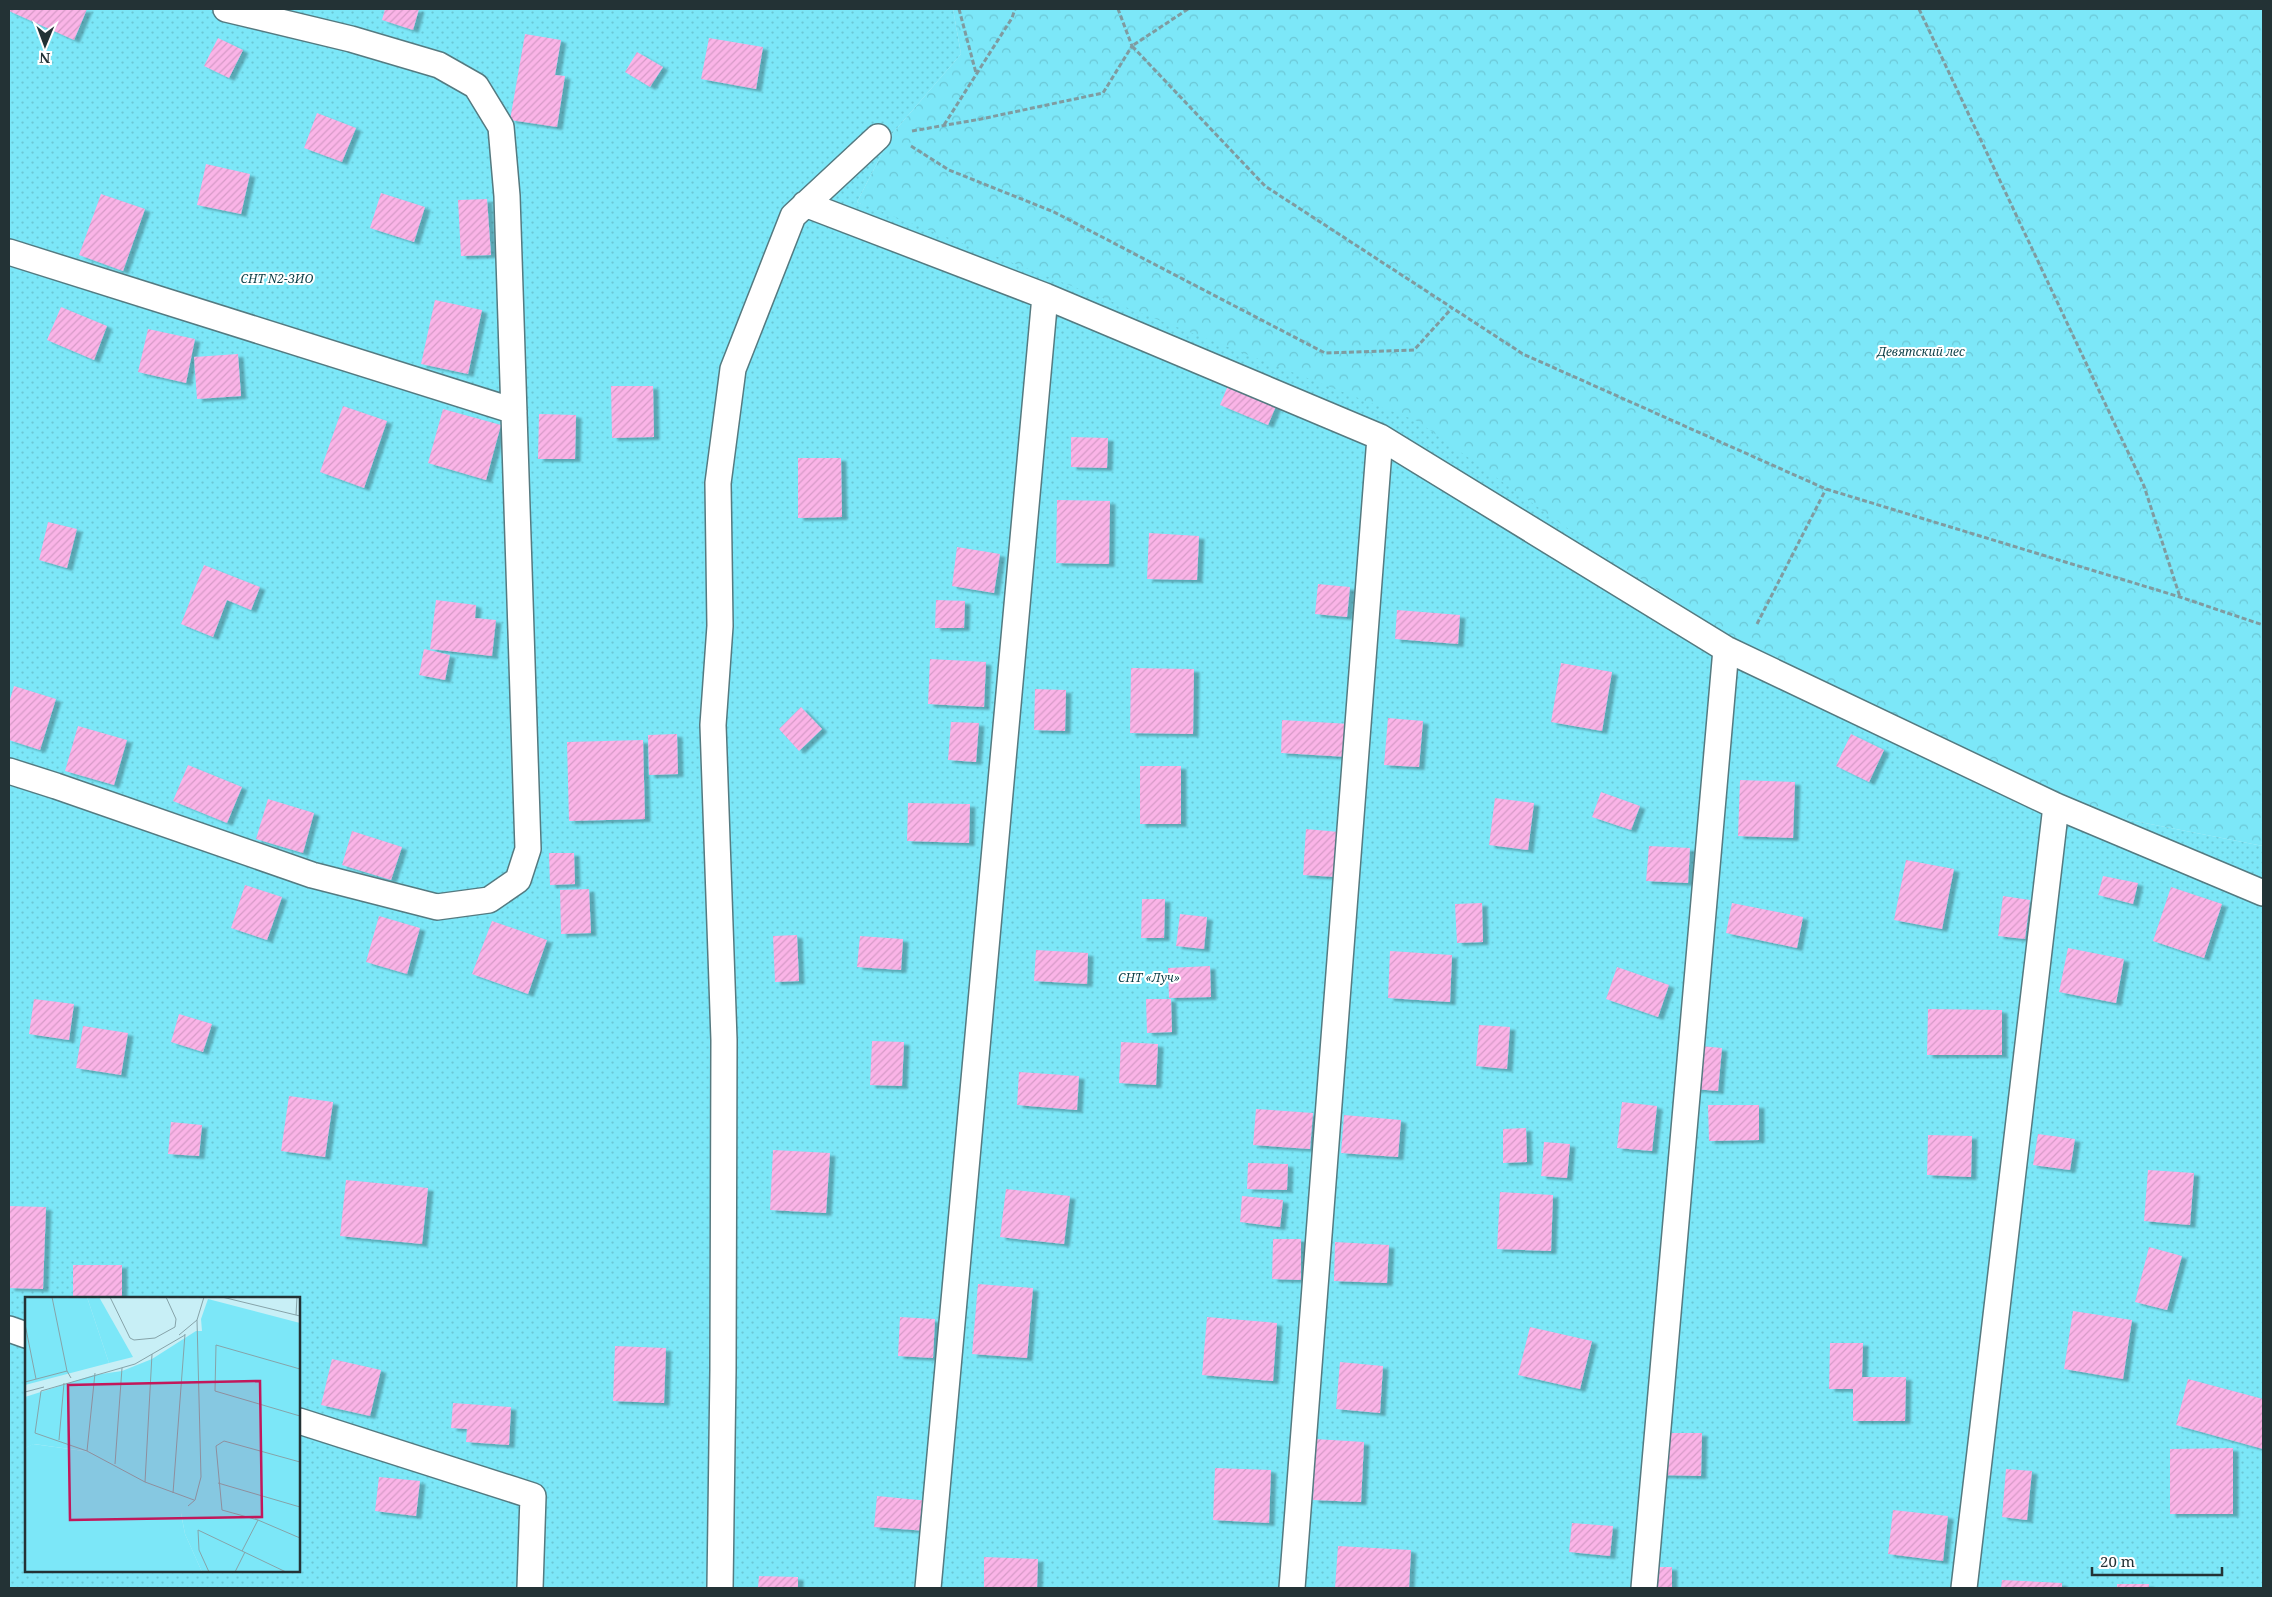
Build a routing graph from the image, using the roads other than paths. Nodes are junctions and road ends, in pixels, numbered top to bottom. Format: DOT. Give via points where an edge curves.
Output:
graph roads {
  1 [pos="226,9"];
  2 [pos="885,136"];
  3 [pos="805,204"];
  4 [pos="9,252"];
  5 [pos="1045,296"];
  6 [pos="514,411"];
  7 [pos="1380,437"];
  8 [pos="1726,649"];
  9 [pos="9,771"];
  10 [pos="2056,806"];
  11 [pos="2263,893"];
  12 [pos="9,1329"];
  13 [pos="25,1335"];
  14 [pos="300,1421"];
  15 [pos="530,1588"];
  16 [pos="720,1588"];
  17 [pos="928,1588"];
  18 [pos="1292,1588"];
  19 [pos="1644,1588"];
  20 [pos="1964,1588"];
  1 -- 6 [label="lane" via="351,39 439,65 476,86 501,127 507,196"];
  2 -- 3 [label="lane"];
  3 -- 5 [label="lane"];
  3 -- 16 [label="lane" via="793,216 733,369 718,483 720,626 713,725 724,1040"];
  4 -- 6 [label="lane"];
  5 -- 7 [label="lane"];
  5 -- 17 [label="lane"];
  6 -- 9 [label="lane" via="528,849 518,880 489,900 436,906 312,875"];
  7 -- 8 [label="lane"];
  7 -- 18 [label="lane"];
  8 -- 10 [label="lane"];
  8 -- 19 [label="lane"];
  10 -- 11 [label="lane"];
  10 -- 20 [label="lane"];
  12 -- 13 [label="lane"];
  14 -- 15 [label="lane" via="533,1496"];
}
